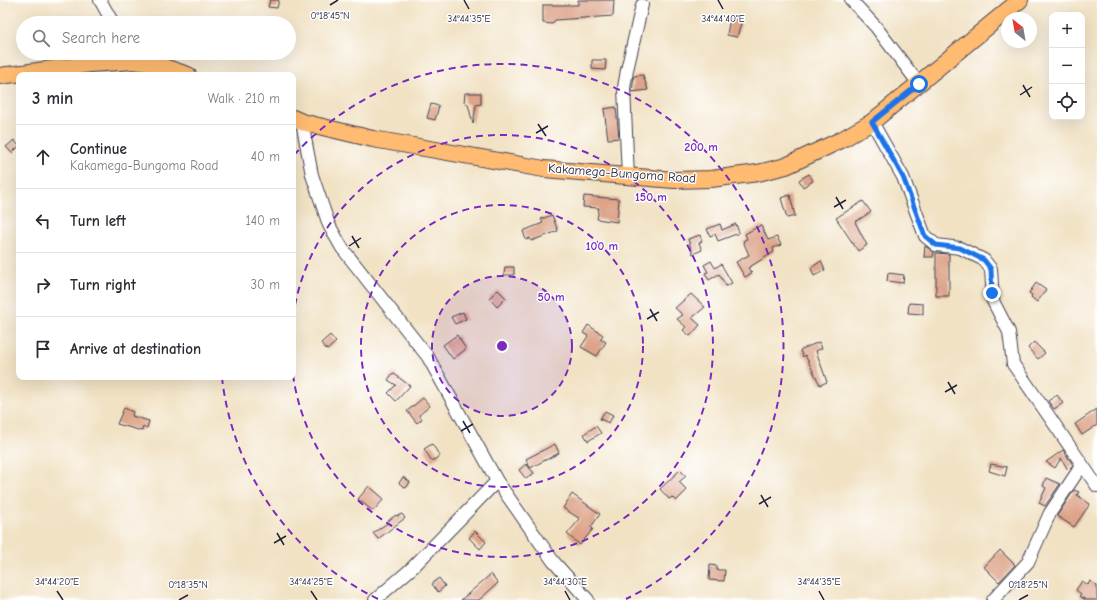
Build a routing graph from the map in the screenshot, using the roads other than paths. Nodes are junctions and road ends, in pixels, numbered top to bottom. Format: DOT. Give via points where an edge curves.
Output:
graph roads {
  1 [pos="100,0"];
  2 [pos="851,0"];
  3 [pos="1020,0"];
  4 [pos="642,5"];
  5 [pos="109,16"];
  6 [pos="114,60"];
  7 [pos="142,60"];
  8 [pos="30,72"];
  9 [pos="179,72"];
  10 [pos="16,74"];
  11 [pos="0,76"];
  12 [pos="919,84"];
  13 [pos="298,120"];
  14 [pos="872,122"];
  15 [pos="628,177"];
  16 [pos="1082,465"];
  17 [pos="497,481"];
  18 [pos="1097,486"];
  19 [pos="585,599"];
  20 [pos="375,600"];
  21 [pos="993,600"];
  1 -- 5 [label="street"];
  2 -- 12 [label="street" via="876,27"];
  3 -- 12 [label="main road, Kakamega-Bungoma Road"];
  4 -- 15 [label="street" via="624,88"];
  6 -- 8 [label="main road"];
  7 -- 9 [label="main road"];
  10 -- 11 [label="main road"];
  12 -- 14 [label="main road, Kakamega-Bungoma Road"];
  13 -- 15 [label="main road, Kakamega-Bungoma Road" via="374,139 437,151 544,169"];
  13 -- 17 [label="street" via="312,175 329,225 342,248 428,357"];
  14 -- 15 [label="main road, Kakamega-Bungoma Road" via="786,166 758,173 681,180"];
  14 -- 16 [label="street" via="903,177 925,236 936,245 960,248 984,260 991,269 993,301 1009,332 1013,364"];
  16 -- 18 [label="street"];
  16 -- 21 [label="street" via="1050,513 1028,562"];
  17 -- 19 [label="street" via="553,561"];
  17 -- 20 [label="street" via="412,568"];
}
